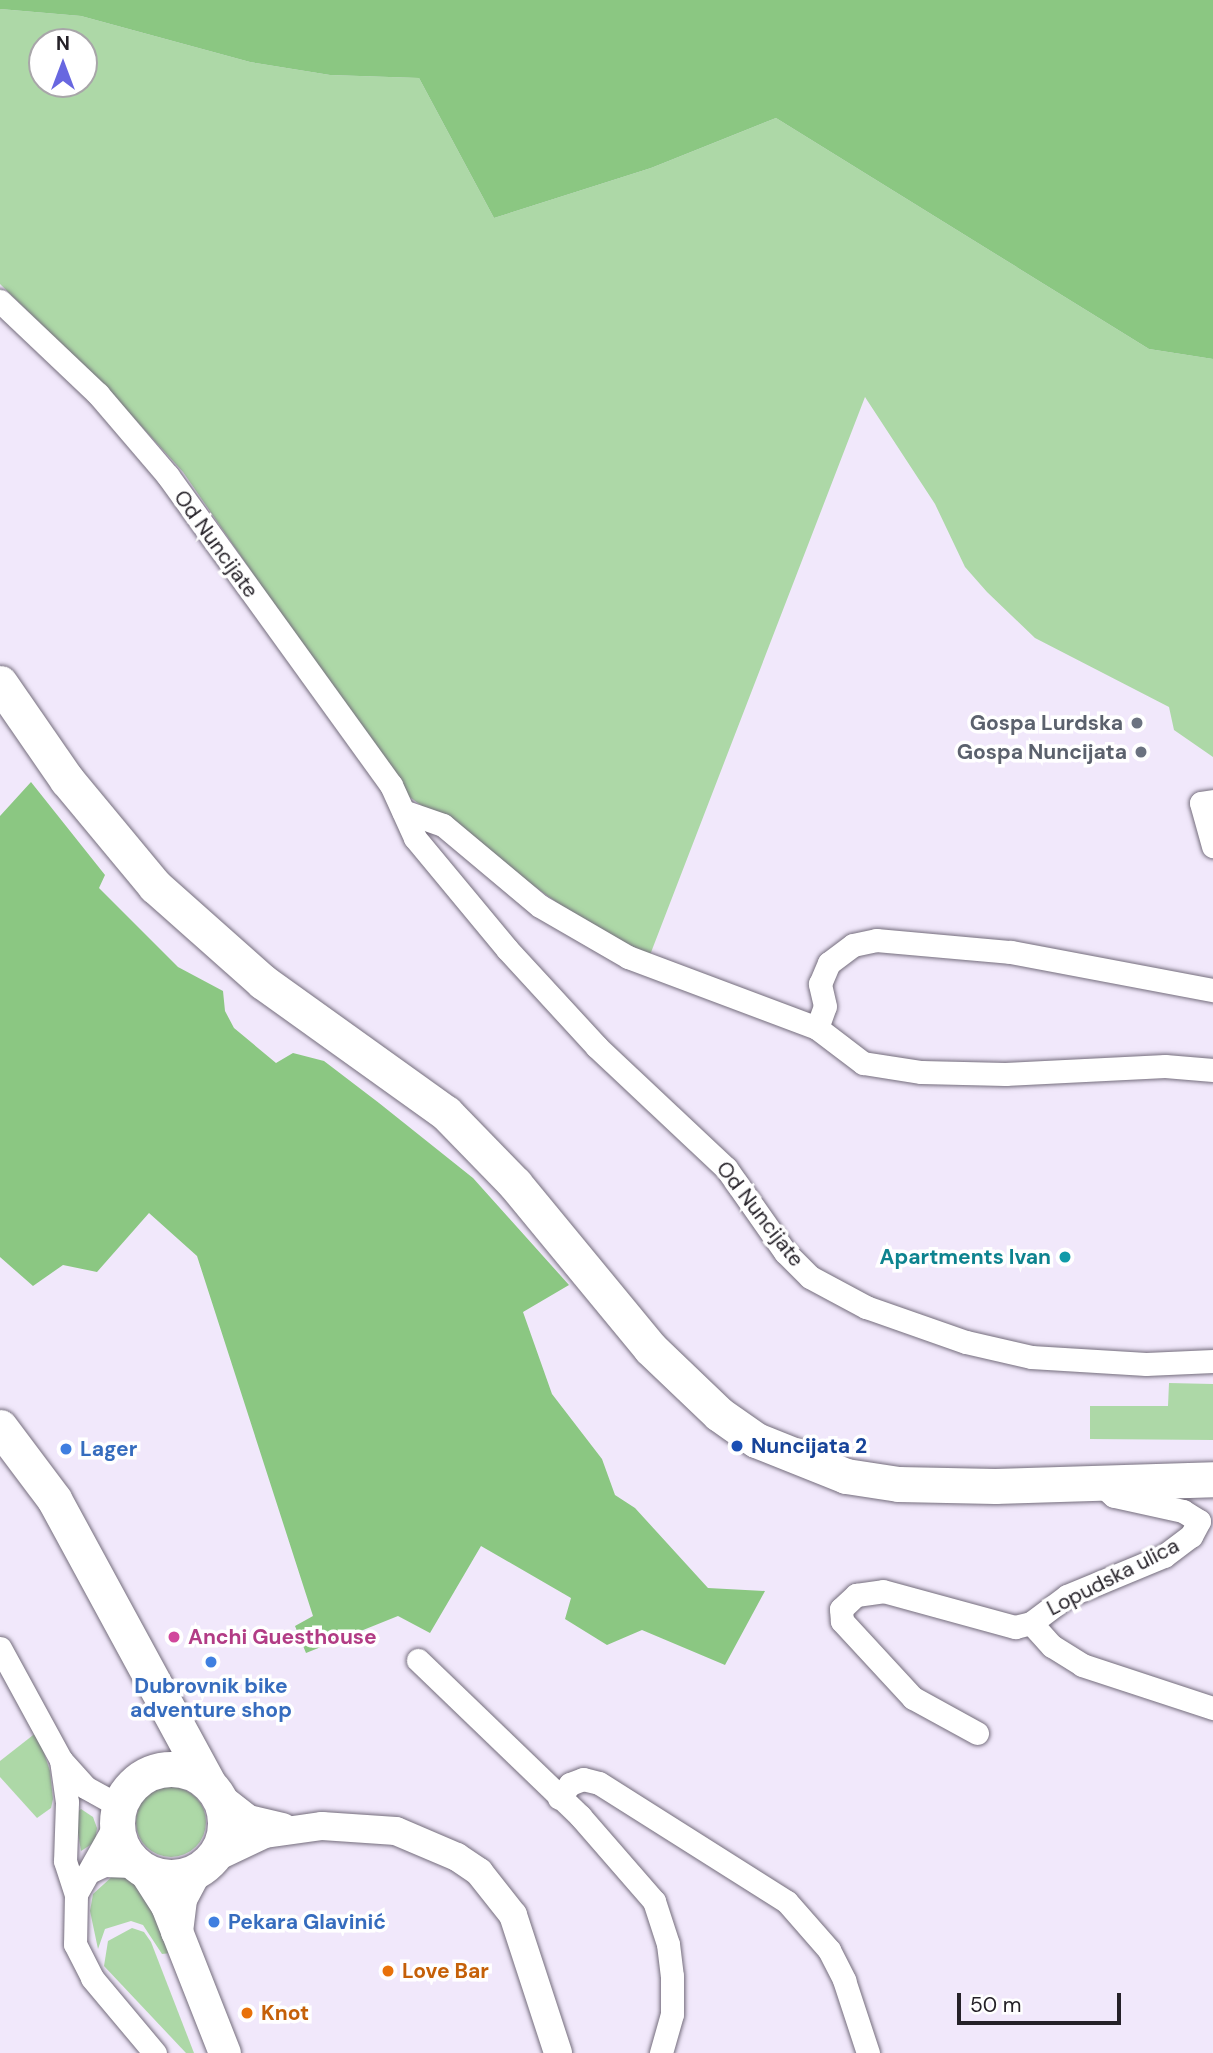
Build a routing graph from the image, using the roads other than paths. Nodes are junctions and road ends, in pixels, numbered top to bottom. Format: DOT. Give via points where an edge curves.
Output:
graph roads {
  1 [pos="0,301"];
  2 [pos="0,683"];
  3 [pos="1213,801"];
  4 [pos="403,811"];
  5 [pos="1213,846"];
  6 [pos="1213,990"];
  7 [pos="817,1028"];
  8 [pos="1213,1070"];
  9 [pos="1213,1361"];
  10 [pos="0,1427"];
  11 [pos="1213,1479"];
  12 [pos="1096,1481"];
  13 [pos="1031,1623"];
  14 [pos="0,1648"];
  15 [pos="418,1660"];
  16 [pos="155,1681"];
  17 [pos="1213,1708"];
  18 [pos="976,1733"];
  19 [pos="61,1760"];
  20 [pos="148,1774"];
  21 [pos="214,1789"];
  22 [pos="559,1798"];
  23 [pos="118,1814"];
  24 [pos="290,1828"];
  25 [pos="204,1865"];
  26 [pos="141,1868"];
  27 [pos="89,1872"];
  28 [pos="76,1894"];
  29 [pos="177,1932"];
  30 [pos="155,2053"];
  31 [pos="225,2053"];
  32 [pos="558,2053"];
  33 [pos="661,2053"];
  34 [pos="867,2053"];
  1 -- 4 [label="street, Od Nuncijate" via="99,394 167,476 371,756"];
  2 -- 12 [label="main road" via="88,809 155,886 235,960 404,1082 476,1141 650,1348 719,1414 794,1459 846,1476 948,1487"];
  3 -- 5 [label="street" via="1201,803"];
  4 -- 7 [label="street" via="443,825 540,906 628,957"];
  4 -- 9 [label="street, Od Nuncijate" via="415,838 552,1002 726,1168 785,1252 810,1277 866,1307 966,1342 1031,1357 1146,1364"];
  6 -- 7 [label="street" via="1011,952 876,940 853,945 829,963 820,984 824,1006"];
  7 -- 8 [label="street" via="863,1063 921,1072 1049,1074 1165,1066"];
  10 -- 16 [label="main road" via="54,1499"];
  11 -- 12 [label="main road"];
  12 -- 13 [label="street, Lopudska ulica" via="1114,1496 1195,1516 1196,1529 1164,1556 1067,1596"];
  13 -- 17 [label="street, Lopudska ulica" via="1052,1646 1082,1665"];
  13 -- 18 [label="street, Lopudska ulica" via="1016,1627 994,1624 883,1591 856,1595 841,1609 842,1621 913,1698"];
  14 -- 19 [label="street"];
  15 -- 22 [label="street"];
  16 -- 20 [label="main road" via="159,1746"];
  16 -- 21 [label="main road"];
  19 -- 23 [label="street"];
  19 -- 28 [label="street" via="65,1861"];
  20 -- 21 [label="main road" via="180,1769"];
  20 -- 23 [label="main road" via="136,1782"];
  21 -- 24 [label="street" via="248,1819"];
  21 -- 25 [label="main road" via="226,1828"];
  22 -- 33 [label="street" via="612,1849 654,1901 673,1976 672,2014"];
  22 -- 34 [label="street" via="570,1784 583,1779 599,1783 788,1902 829,1950 844,1980"];
  23 -- 26 [label="main road" via="122,1847"];
  23 -- 27 [label="street"];
  24 -- 25 [label="street"];
  24 -- 32 [label="street" via="396,1831 425,1840 479,1872 513,1915"];
  25 -- 26 [label="main road" via="160,1877"];
  25 -- 29 [label="main road" via="181,1899"];
  26 -- 27 [label="street" via="104,1865"];
  26 -- 29 [label="main road"];
  27 -- 28 [label="street"];
  28 -- 30 [label="street" via="73,1926 82,1961"];
  29 -- 31 [label="main road"];
}
